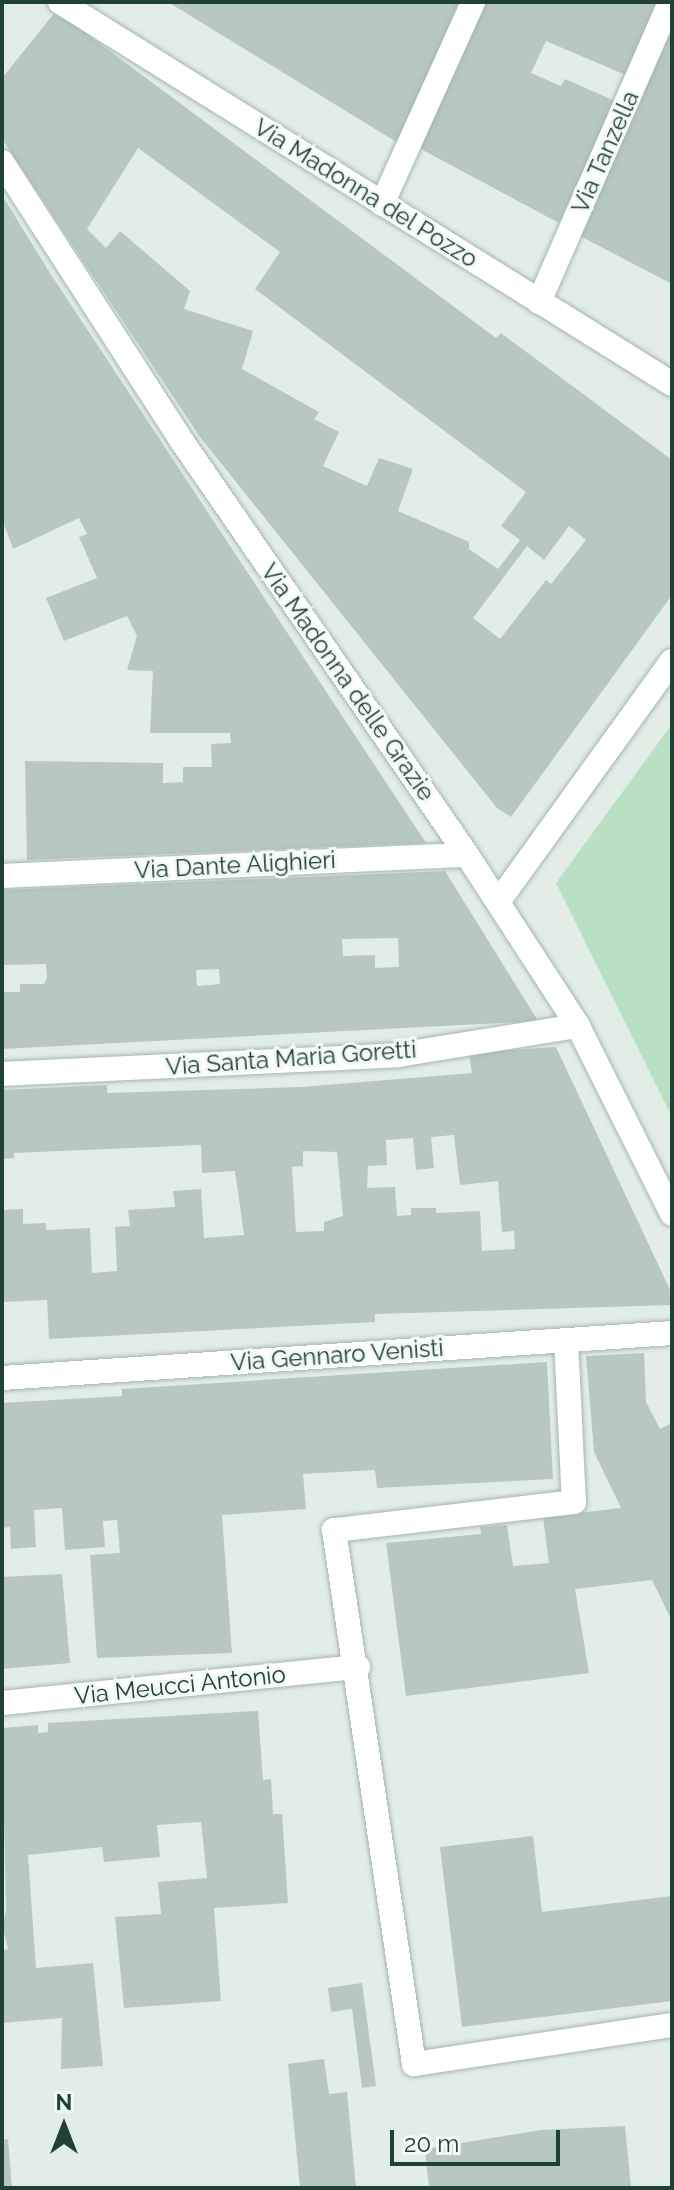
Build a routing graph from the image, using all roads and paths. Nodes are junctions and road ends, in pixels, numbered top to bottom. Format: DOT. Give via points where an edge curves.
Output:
graph roads {
  1 [pos="60,2"];
  2 [pos="473,2"];
  3 [pos="670,2"];
  4 [pos="2,162"];
  5 [pos="382,204"];
  6 [pos="539,302"];
  7 [pos="672,384"];
  8 [pos="672,661"];
  9 [pos="467,855"];
  10 [pos="2,876"];
  11 [pos="498,902"];
  12 [pos="578,1026"];
  13 [pos="2,1074"];
  14 [pos="672,1214"];
  15 [pos="672,1333"];
  16 [pos="566,1340"];
  17 [pos="2,1378"];
  18 [pos="358,1667"];
  19 [pos="2,1703"];
  20 [pos="672,2025"];
  1 -- 5 [label="street, Via Madonna del Pozzo"];
  2 -- 5 [label="street"];
  3 -- 6 [label="street, Via Tanzella"];
  4 -- 9 [label="street, Via Madonna delle Grazie" via="179,437"];
  5 -- 6 [label="street, Via Madonna del Pozzo"];
  6 -- 7 [label="street, Via Madonna del Pozzo"];
  8 -- 11 [label="street"];
  9 -- 10 [label="street, Via Dante Alighieri"];
  9 -- 11 [label="street, Via Madonna delle Grazie"];
  11 -- 12 [label="street, Via Madonna delle Grazie"];
  12 -- 13 [label="street, Via Santa Maria Goretti" via="398,1055"];
  12 -- 14 [label="street, Via Madonna delle Grazie"];
  15 -- 16 [label="street, Via Gennaro Venisti"];
  16 -- 17 [label="street, Via Gennaro Venisti"];
  16 -- 18 [label="street" via="574,1502 334,1530"];
  18 -- 19 [label="street, Via Meucci Antonio"];
  18 -- 20 [label="street" via="414,2064"];
}
